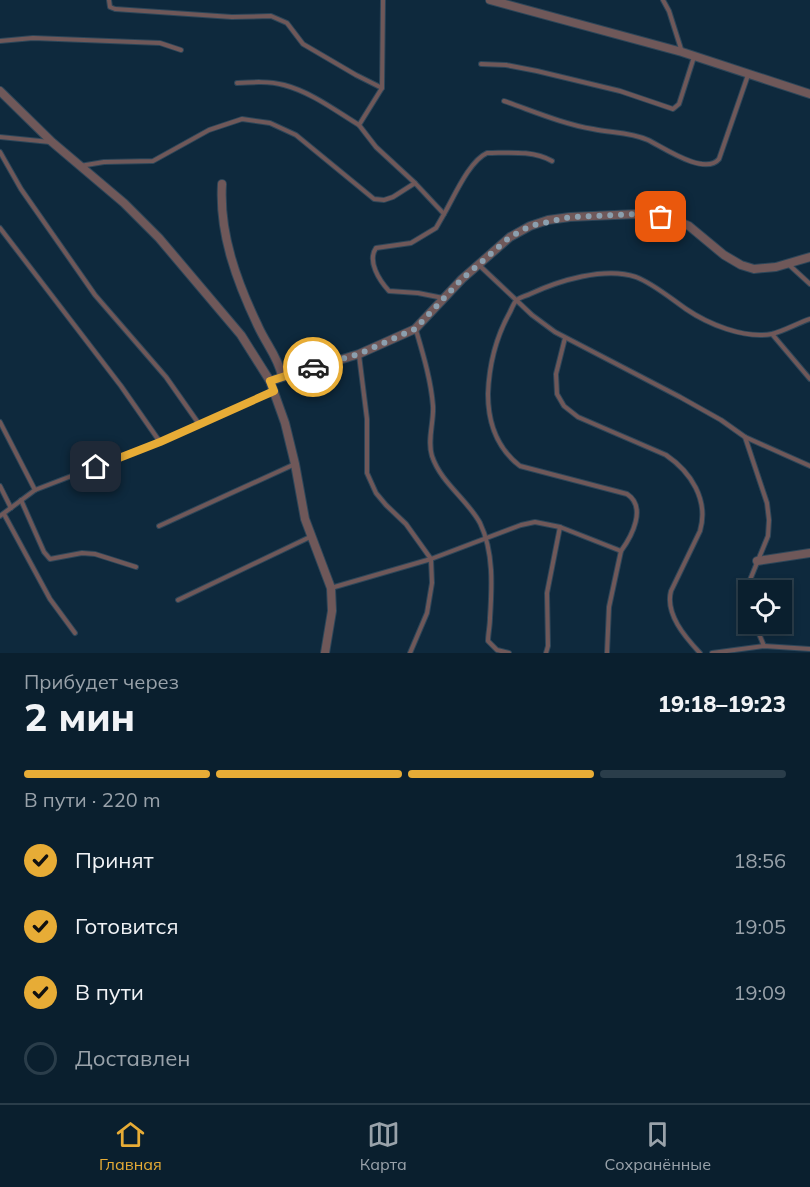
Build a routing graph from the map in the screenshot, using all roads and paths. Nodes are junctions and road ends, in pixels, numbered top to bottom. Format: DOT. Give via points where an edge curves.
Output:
graph roads {
  1 [pos="109,0"];
  2 [pos="383,0"];
  3 [pos="490,0"];
  4 [pos="663,0"];
  5 [pos="0,41"];
  6 [pos="181,50"];
  7 [pos="682,52"];
  8 [pos="694,56"];
  9 [pos="481,64"];
  10 [pos="748,75"];
  11 [pos="237,82"];
  12 [pos="382,88"];
  13 [pos="0,91"];
  14 [pos="810,94"];
  15 [pos="504,101"];
  16 [pos="359,125"];
  17 [pos="0,137"];
  18 [pos="52,142"];
  19 [pos="0,152"];
  20 [pos="552,161"];
  21 [pos="80,166"];
  22 [pos="415,183"];
  23 [pos="222,184"];
  24 [pos="444,214"];
  25 [pos="0,228"];
  26 [pos="810,257"];
  27 [pos="786,263"];
  28 [pos="479,265"];
  29 [pos="810,284"];
  30 [pos="444,298"];
  31 [pos="517,300"];
  32 [pos="810,319"];
  33 [pos="415,329"];
  34 [pos="772,334"];
  35 [pos="565,338"];
  36 [pos="359,354"];
  37 [pos="282,376"];
  38 [pos="810,379"];
  39 [pos="270,381"];
  40 [pos="274,391"];
  41 [pos="0,422"];
  42 [pos="199,424"];
  43 [pos="745,437"];
  44 [pos="160,442"];
  45 [pos="295,464"];
  46 [pos="810,466"];
  47 [pos="0,486"];
  48 [pos="35,490"];
  49 [pos="21,500"];
  50 [pos="11,508"];
  51 [pos="2,515"];
  52 [pos="159,526"];
  53 [pos="560,527"];
  54 [pos="310,537"];
  55 [pos="486,539"];
  56 [pos="621,551"];
  57 [pos="810,553"];
  58 [pos="431,559"];
  59 [pos="758,561"];
  60 [pos="136,567"];
  61 [pos="750,580"];
  62 [pos="331,588"];
  63 [pos="178,600"];
  64 [pos="75,633"];
  65 [pos="759,634"];
  66 [pos="764,646"];
  67 [pos="810,649"];
  68 [pos="325,653"];
  69 [pos="410,653"];
  70 [pos="509,653"];
  71 [pos="546,653"];
  72 [pos="608,653"];
  73 [pos="700,653"];
  74 [pos="712,653"];
  1 -- 12 [label="lane" via="110,7 115,9 271,16 287,23 303,44"];
  2 -- 12 [label="lane"];
  3 -- 7 [label="street"];
  4 -- 7 [label="lane"];
  5 -- 6 [label="lane" via="33,38 160,43"];
  7 -- 8 [label="street"];
  8 -- 9 [label="lane" via="680,104 673,109 620,91 537,71"];
  8 -- 10 [label="street"];
  10 -- 14 [label="street"];
  10 -- 15 [label="lane" via="719,159 708,166 634,135 573,124"];
  11 -- 16 [label="lane" via="287,85"];
  12 -- 16 [label="lane"];
  13 -- 18 [label="street"];
  16 -- 22 [label="lane" via="376,147"];
  17 -- 18 [label="lane"];
  18 -- 21 [label="street"];
  19 -- 42 [label="lane" via="95,295 166,377"];
  20 -- 24 [label="lane" via="522,153 486,153 464,178"];
  21 -- 22 [label="lane" via="153,161 209,130 242,119 270,123 296,135 374,200 393,197"];
  21 -- 39 [label="street" via="159,238 241,335"];
  22 -- 24 [label="lane"];
  23 -- 37 [label="street" via="221,203 230,256 242,293 277,357"];
  24 -- 30 [label="lane" via="436,228 426,235 400,246 378,246 372,255 377,275 389,291"];
  25 -- 44 [label="lane"];
  26 -- 27 [label="street"];
  27 -- 28 [label="street" via="764,269 741,266 682,223 637,214 570,217 530,226 510,237"];
  27 -- 29 [label="lane"];
  28 -- 30 [label="street"];
  28 -- 31 [label="lane"];
  30 -- 33 [label="street"];
  31 -- 34 [label="lane" via="574,278 618,274 641,280 718,325"];
  31 -- 35 [label="lane"];
  31 -- 56 [label="lane" via="498,337 490,371 488,405 495,434 502,448 520,466 632,497 638,512"];
  32 -- 34 [label="lane"];
  33 -- 36 [label="street"];
  33 -- 55 [label="lane" via="433,405 432,456"];
  34 -- 38 [label="lane"];
  35 -- 43 [label="lane" via="680,397"];
  35 -- 73 [label="lane" via="556,374 557,394 564,406 578,417 666,455 678,463 698,491 703,521 669,600 678,625"];
  36 -- 37 [label="street"];
  36 -- 58 [label="lane" via="367,473 376,493 406,524"];
  37 -- 39 [label="street"];
  39 -- 40 [label="street"];
  40 -- 42 [label="lane"];
  40 -- 45 [label="street"];
  41 -- 48 [label="lane"];
  42 -- 44 [label="lane"];
  43 -- 46 [label="lane"];
  43 -- 59 [label="lane" via="767,502 769,520 768,536"];
  44 -- 48 [label="lane"];
  45 -- 52 [label="lane"];
  45 -- 54 [label="street"];
  47 -- 50 [label="lane"];
  48 -- 49 [label="lane"];
  49 -- 50 [label="lane"];
  49 -- 60 [label="lane" via="44,552 51,559 95,554"];
  50 -- 51 [label="lane"];
  51 -- 64 [label="lane" via="50,599"];
  53 -- 55 [label="lane" via="535,522"];
  53 -- 56 [label="lane"];
  53 -- 71 [label="lane" via="547,593"];
  54 -- 62 [label="street"];
  54 -- 63 [label="lane"];
  55 -- 58 [label="lane"];
  55 -- 70 [label="lane" via="492,589 488,641 497,650"];
  56 -- 72 [label="lane" via="609,607"];
  57 -- 59 [label="street"];
  58 -- 62 [label="lane"];
  58 -- 69 [label="lane" via="427,613"];
  59 -- 61 [label="lane"];
  62 -- 68 [label="street" via="332,611"];
  65 -- 66 [label="lane"];
  66 -- 67 [label="lane"];
  66 -- 74 [label="lane"];
}
